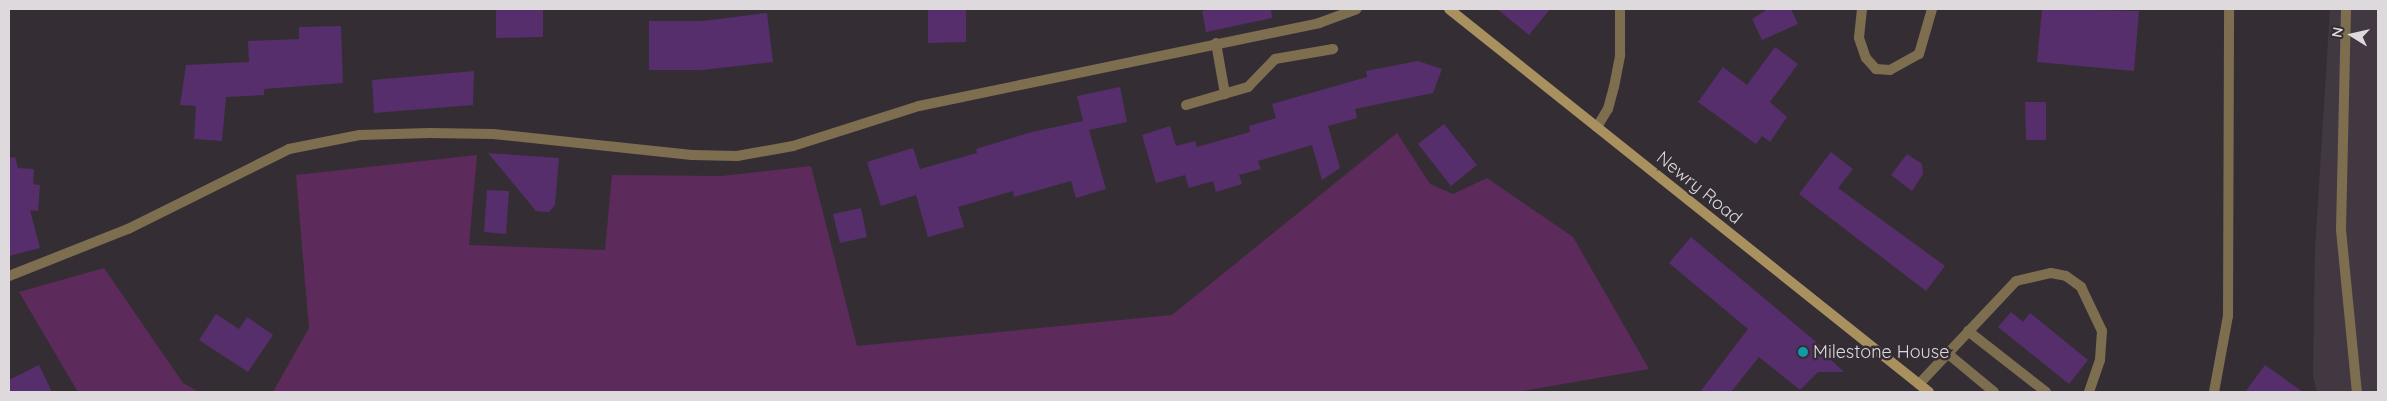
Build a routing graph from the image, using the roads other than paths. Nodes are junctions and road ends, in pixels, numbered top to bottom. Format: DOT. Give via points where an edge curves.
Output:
graph roads {
  1 [pos="1357,9"];
  2 [pos="1449,9"];
  3 [pos="1620,9"];
  4 [pos="1862,9"];
  5 [pos="1932,9"];
  6 [pos="2229,9"];
  7 [pos="2346,9"];
  8 [pos="1216,43"];
  9 [pos="1333,49"];
  10 [pos="1224,94"];
  11 [pos="1186,105"];
  12 [pos="1597,127"];
  13 [pos="9,276"];
  14 [pos="1968,331"];
  15 [pos="1947,353"];
  16 [pos="1919,384"];
  17 [pos="1929,392"];
  18 [pos="1994,392"];
  19 [pos="2046,392"];
  20 [pos="2089,392"];
  21 [pos="2214,392"];
  22 [pos="2357,392"];
  1 -- 8 [label="street" via="1319,23"];
  2 -- 12 [label="main road, Newry Road"];
  3 -- 12 [label="street" via="1620,54 1614,87 1608,109"];
  4 -- 5 [label="street" via="1859,38 1866,58 1876,69 1890,70 1919,54"];
  6 -- 21 [label="street" via="2228,316"];
  7 -- 22 [label="street" via="2341,230"];
  8 -- 10 [label="street"];
  8 -- 13 [label="street" via="919,106 793,146 737,156 439,133 360,135 298,147 128,229"];
  9 -- 10 [label="street" via="1276,59 1248,87"];
  10 -- 11 [label="street"];
  12 -- 16 [label="main road, Newry Road"];
  14 -- 15 [label="street"];
  14 -- 19 [label="street"];
  14 -- 20 [label="street" via="2016,281 2035,274 2066,276 2081,287 2102,331 2100,360"];
  15 -- 16 [label="street"];
  15 -- 18 [label="street"];
  16 -- 17 [label="main road, Newry Road"];
}
